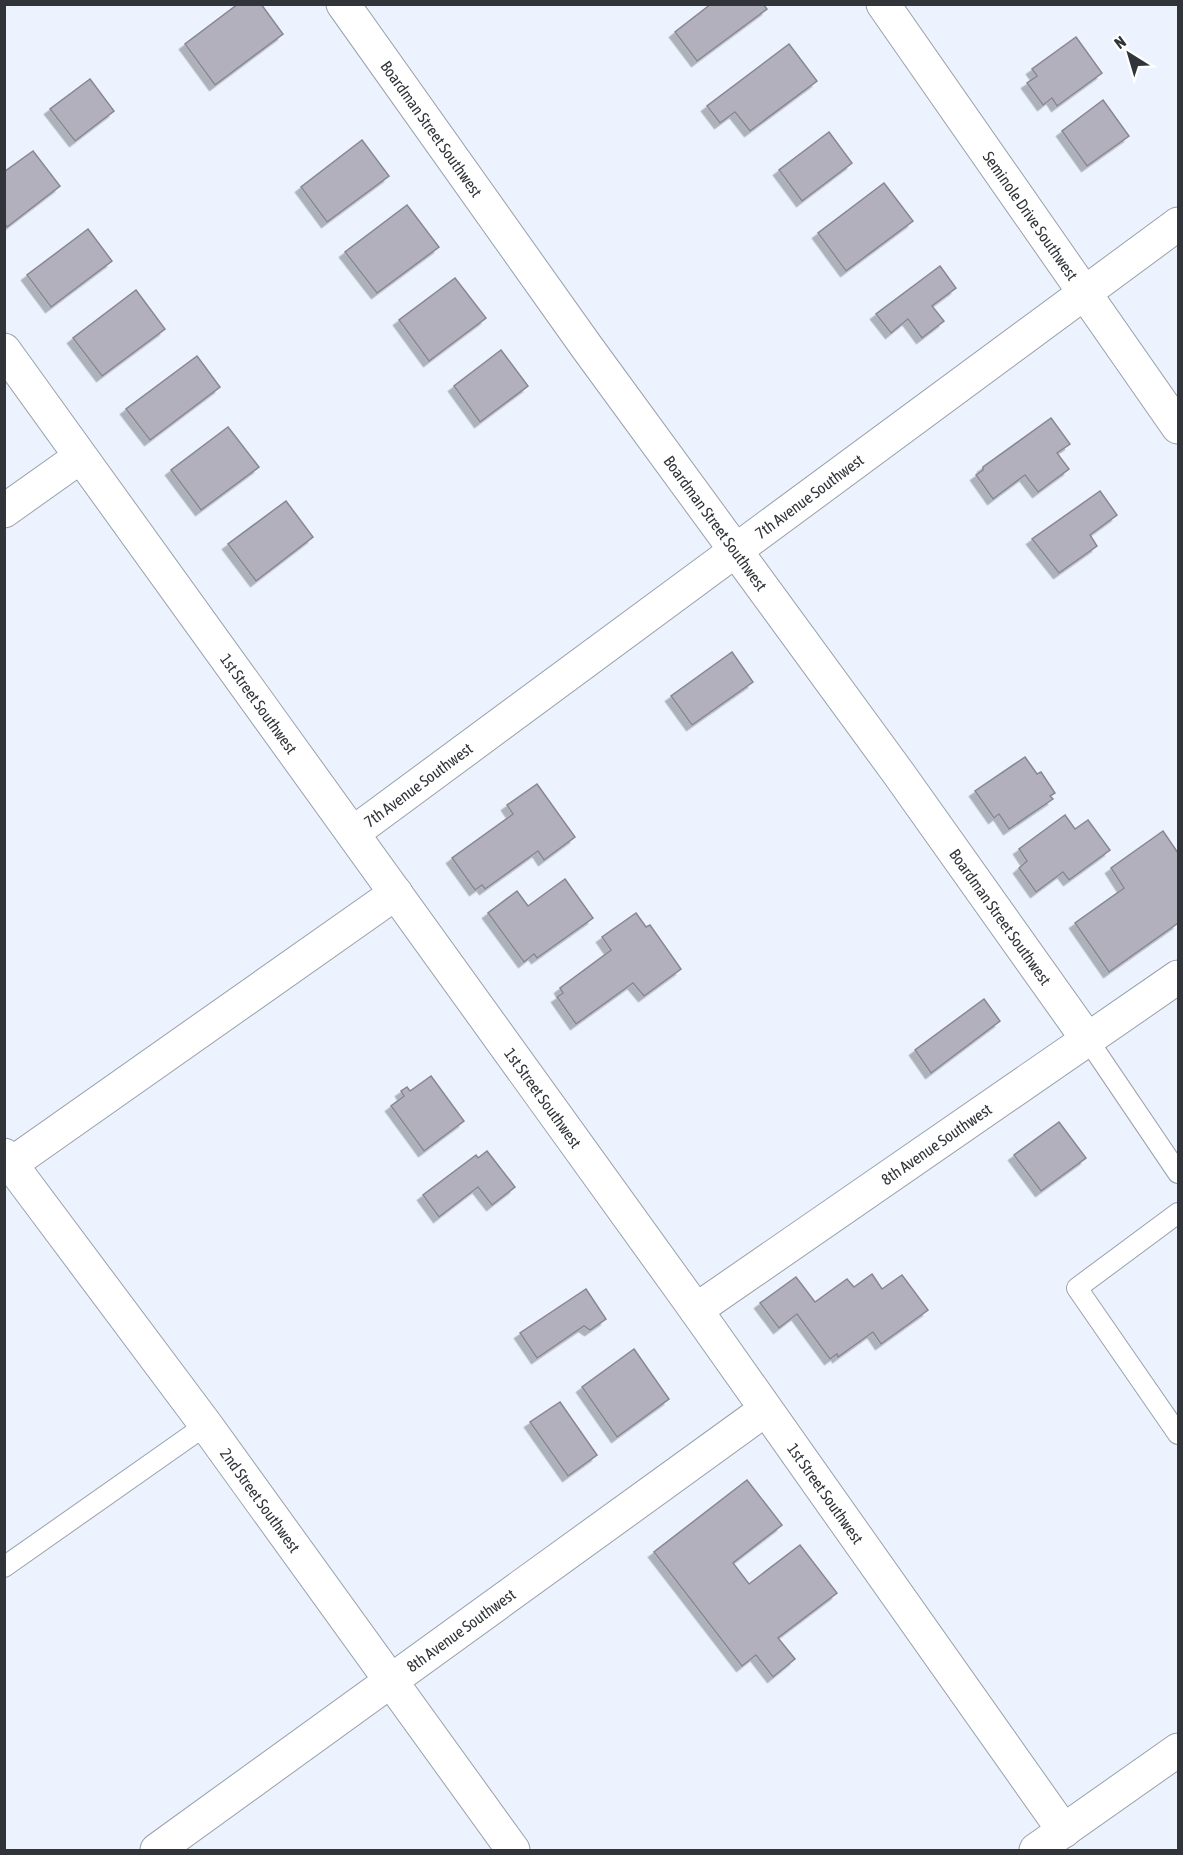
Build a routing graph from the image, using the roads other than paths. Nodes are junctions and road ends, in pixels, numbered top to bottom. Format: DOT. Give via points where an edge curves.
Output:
graph roads {
  1 [pos="343,4"];
  2 [pos="883,4"];
  3 [pos="1179,224"];
  4 [pos="1085,293"];
  5 [pos="4,350"];
  6 [pos="1179,427"];
  7 [pos="80,457"];
  8 [pos="4,511"];
  9 [pos="737,551"];
  10 [pos="353,833"];
  11 [pos="396,892"];
  12 [pos="1179,977"];
  13 [pos="1088,1040"];
  14 [pos="7,1162"];
  15 [pos="1179,1173"];
  16 [pos="1179,1213"];
  17 [pos="696,1310"];
  18 [pos="765,1410"];
  19 [pos="206,1425"];
  20 [pos="1179,1434"];
  21 [pos="4,1567"];
  22 [pos="392,1682"];
  23 [pos="1179,1750"];
  24 [pos="1072,1841"];
  25 [pos="505,1848"];
  26 [pos="157,1851"];
  27 [pos="1036,1851"];
  1 -- 9 [label="street, Boardman Street Southwest"];
  2 -- 4 [label="street, Seminole Drive Southwest"];
  3 -- 4 [label="street, 7th Avenue Southwest"];
  4 -- 6 [label="street, Seminole Drive Southwest"];
  4 -- 9 [label="street, 7th Avenue Southwest"];
  5 -- 7 [label="street, 1st Street Southwest"];
  7 -- 8 [label="street"];
  7 -- 10 [label="street, 1st Street Southwest"];
  9 -- 10 [label="street, 7th Avenue Southwest"];
  9 -- 13 [label="street, Boardman Street Southwest"];
  10 -- 11 [label="street, 1st Street Southwest"];
  11 -- 14 [label="street"];
  11 -- 17 [label="street, 1st Street Southwest"];
  12 -- 13 [label="street, 8th Avenue Southwest"];
  13 -- 15 [label="lane"];
  13 -- 17 [label="street, 8th Avenue Southwest"];
  14 -- 19 [label="street, 2nd Street Southwest"];
  16 -- 20 [label="lane" via="1077,1288"];
  17 -- 18 [label="street, 1st Street Southwest"];
  18 -- 22 [label="street, 8th Avenue Southwest"];
  18 -- 24 [label="street, 1st Street Southwest"];
  19 -- 21 [label="lane"];
  19 -- 22 [label="street, 2nd Street Southwest"];
  22 -- 25 [label="street, 2nd Street Southwest"];
  22 -- 26 [label="street, 8th Avenue Southwest"];
  23 -- 24 [label="street"];
  24 -- 27 [label="street"];
}
